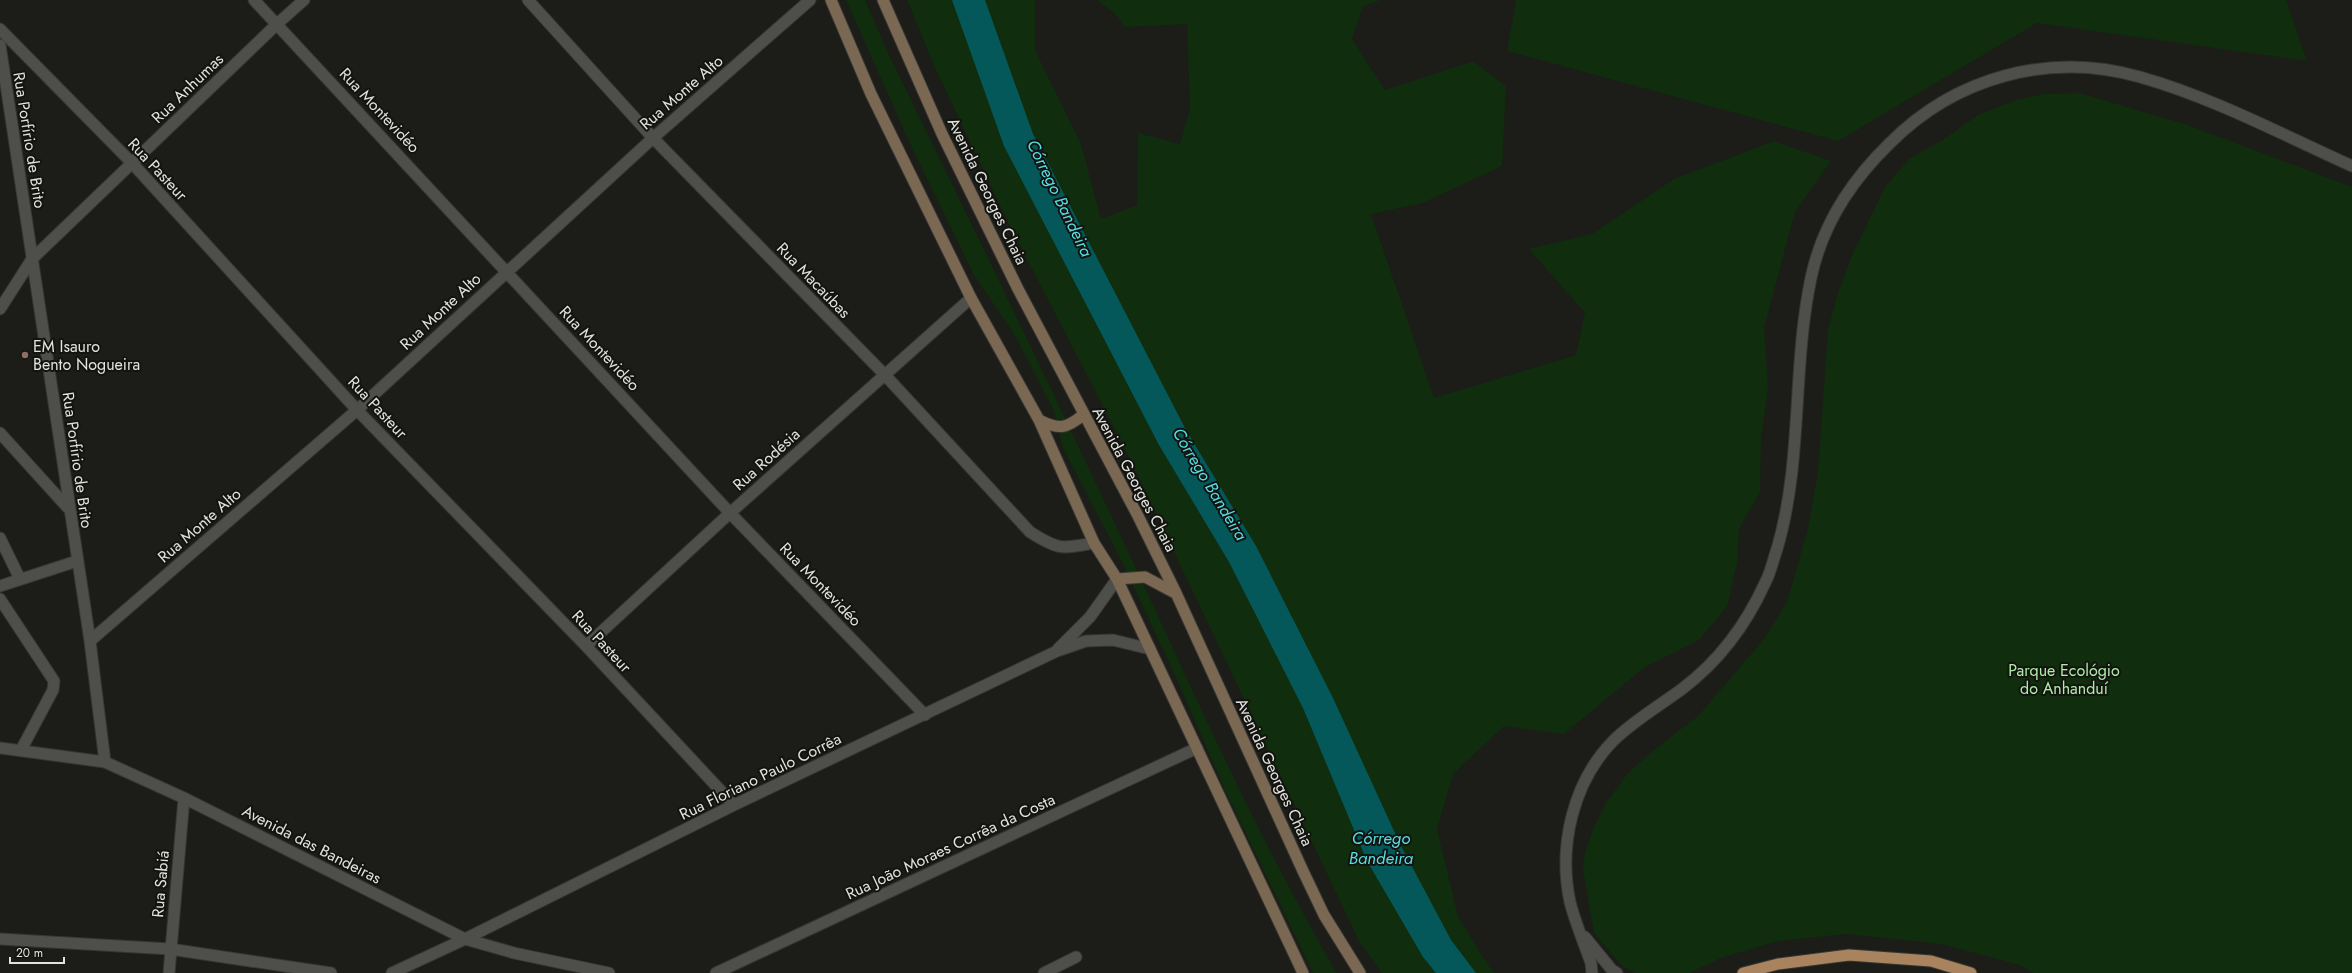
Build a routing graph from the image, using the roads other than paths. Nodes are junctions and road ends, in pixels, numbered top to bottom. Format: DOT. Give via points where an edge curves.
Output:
graph roads {
  1 [pos="254,0"];
  2 [pos="304,0"];
  3 [pos="528,0"];
  4 [pos="810,0"];
  5 [pos="831,0"];
  6 [pos="883,0"];
  7 [pos="277,24"];
  8 [pos="0,29"];
  9 [pos="0,45"];
  10 [pos="653,138"];
  11 [pos="132,163"];
  12 [pos="2352,166"];
  13 [pos="32,259"];
  14 [pos="507,270"];
  15 [pos="971,298"];
  16 [pos="0,309"];
  17 [pos="884,374"];
  18 [pos="357,410"];
  19 [pos="1083,414"];
  20 [pos="1038,420"];
  21 [pos="0,433"];
  22 [pos="68,508"];
  23 [pos="730,513"];
  24 [pos="0,538"];
  25 [pos="1094,543"];
  26 [pos="76,561"];
  27 [pos="20,579"];
  28 [pos="1117,579"];
  29 [pos="0,586"];
  30 [pos="1176,593"];
  31 [pos="0,599"];
  32 [pos="90,641"];
  33 [pos="586,646"];
  34 [pos="1150,649"];
  35 [pos="1057,651"];
  36 [pos="925,715"];
  37 [pos="0,748"];
  38 [pos="1197,748"];
  39 [pos="21,750"];
  40 [pos="105,762"];
  41 [pos="184,798"];
  42 [pos="734,805"];
  43 [pos="1580,931"];
  44 [pos="0,939"];
  45 [pos="466,939"];
  46 [pos="170,949"];
  47 [pos="1076,957"];
  48 [pos="169,973"];
  49 [pos="330,973"];
  50 [pos="392,973"];
  51 [pos="610,973"];
  52 [pos="716,973"];
  53 [pos="1044,973"];
  54 [pos="1302,973"];
  55 [pos="1360,973"];
  56 [pos="1592,973"];
  57 [pos="1618,973"];
  58 [pos="1744,973"];
  59 [pos="1971,973"];
  1 -- 7 [label="street, Rua Montevidéo"];
  2 -- 7 [label="street, Rua Anhumas"];
  3 -- 10 [label="street, Rua Macaúbas"];
  4 -- 10 [label="street, Rua Monte Alto"];
  5 -- 15 [label="main road" via="872,94"];
  6 -- 19 [label="main road, Avenida Georges Chaia" via="942,134"];
  7 -- 11 [label="street, Rua Anhumas"];
  7 -- 14 [label="street, Rua Montevidéo"];
  8 -- 11 [label="street, Rua Pasteur"];
  9 -- 13 [label="street, Rua Porfírio de Brito"];
  10 -- 14 [label="street, Rua Monte Alto"];
  10 -- 17 [label="street, Rua Macaúbas"];
  11 -- 13 [label="street, Rua Anhumas"];
  11 -- 18 [label="street, Rua Pasteur"];
  12 -- 43 [label="street" via="2185,91 2137,76 2090,67 2049,68 2001,75 1966,89 1929,110 1894,138 1869,164 1842,200 1822,238 1811,278 1803,333 1793,463 1785,519 1768,579 1747,618 1719,656 1684,687 1612,742 1591,770 1575,804 1568,835 1566,869 1570,903"];
  13 -- 16 [label="street, Rua Anhumas"];
  13 -- 22 [label="street, Rua Porfírio de Brito"];
  14 -- 18 [label="street, Rua Monte Alto"];
  14 -- 23 [label="street, Rua Montevidéo"];
  15 -- 17 [label="street, Rua Rodésia"];
  15 -- 20 [label="main road"];
  17 -- 23 [label="street, Rua Rodésia"];
  17 -- 25 [label="street, Rua Macaúbas" via="1030,532 1050,545 1065,548"];
  18 -- 32 [label="street, Rua Monte Alto"];
  18 -- 33 [label="street, Rua Pasteur"];
  19 -- 20 [label="main road" via="1065,427 1053,427"];
  19 -- 30 [label="main road, Avenida Georges Chaia"];
  20 -- 25 [label="main road"];
  21 -- 22 [label="street"];
  22 -- 26 [label="street, Rua Porfírio de Brito"];
  23 -- 33 [label="street, Rua Rodésia"];
  23 -- 36 [label="street, Rua Montevidéo"];
  24 -- 27 [label="street"];
  25 -- 28 [label="main road"];
  26 -- 27 [label="street"];
  26 -- 32 [label="street, Rua Porfírio de Brito"];
  27 -- 29 [label="street"];
  28 -- 30 [label="main road" via="1145,577"];
  28 -- 34 [label="main road"];
  28 -- 35 [label="street" via="1090,617"];
  30 -- 55 [label="main road, Avenida Georges Chaia" via="1324,915"];
  31 -- 39 [label="street" via="54,681 53,690"];
  32 -- 40 [label="street, Rua Porfírio de Brito"];
  33 -- 42 [label="street, Rua Pasteur"];
  34 -- 35 [label="street, Rua Floriano Paulo Corrêa" via="1106,640 1086,641"];
  34 -- 38 [label="main road"];
  35 -- 36 [label="street, Rua Floriano Paulo Corrêa"];
  36 -- 42 [label="street, Rua Floriano Paulo Corrêa"];
  37 -- 39 [label="street, Avenida das Bandeiras"];
  38 -- 52 [label="street, Rua João Moraes Corrêa da Costa"];
  38 -- 54 [label="main road"];
  39 -- 40 [label="street, Avenida das Bandeiras"];
  40 -- 41 [label="street, Avenida das Bandeiras"];
  41 -- 45 [label="street, Avenida das Bandeiras"];
  41 -- 46 [label="street, Rua Sabiá"];
  42 -- 45 [label="street, Rua Floriano Paulo Corrêa"];
  43 -- 56 [label="street"];
  43 -- 57 [label="street" via="1612,970"];
  44 -- 46 [label="street"];
  45 -- 50 [label="street, Rua Floriano Paulo Corrêa"];
  45 -- 51 [label="street, Avenida das Bandeiras" via="514,953"];
  46 -- 48 [label="street, Rua Sabiá"];
  46 -- 49 [label="street"];
  47 -- 53 [label="street"];
  58 -- 59 [label="main road" via="1778,964 1849,955 1931,961"];
}
